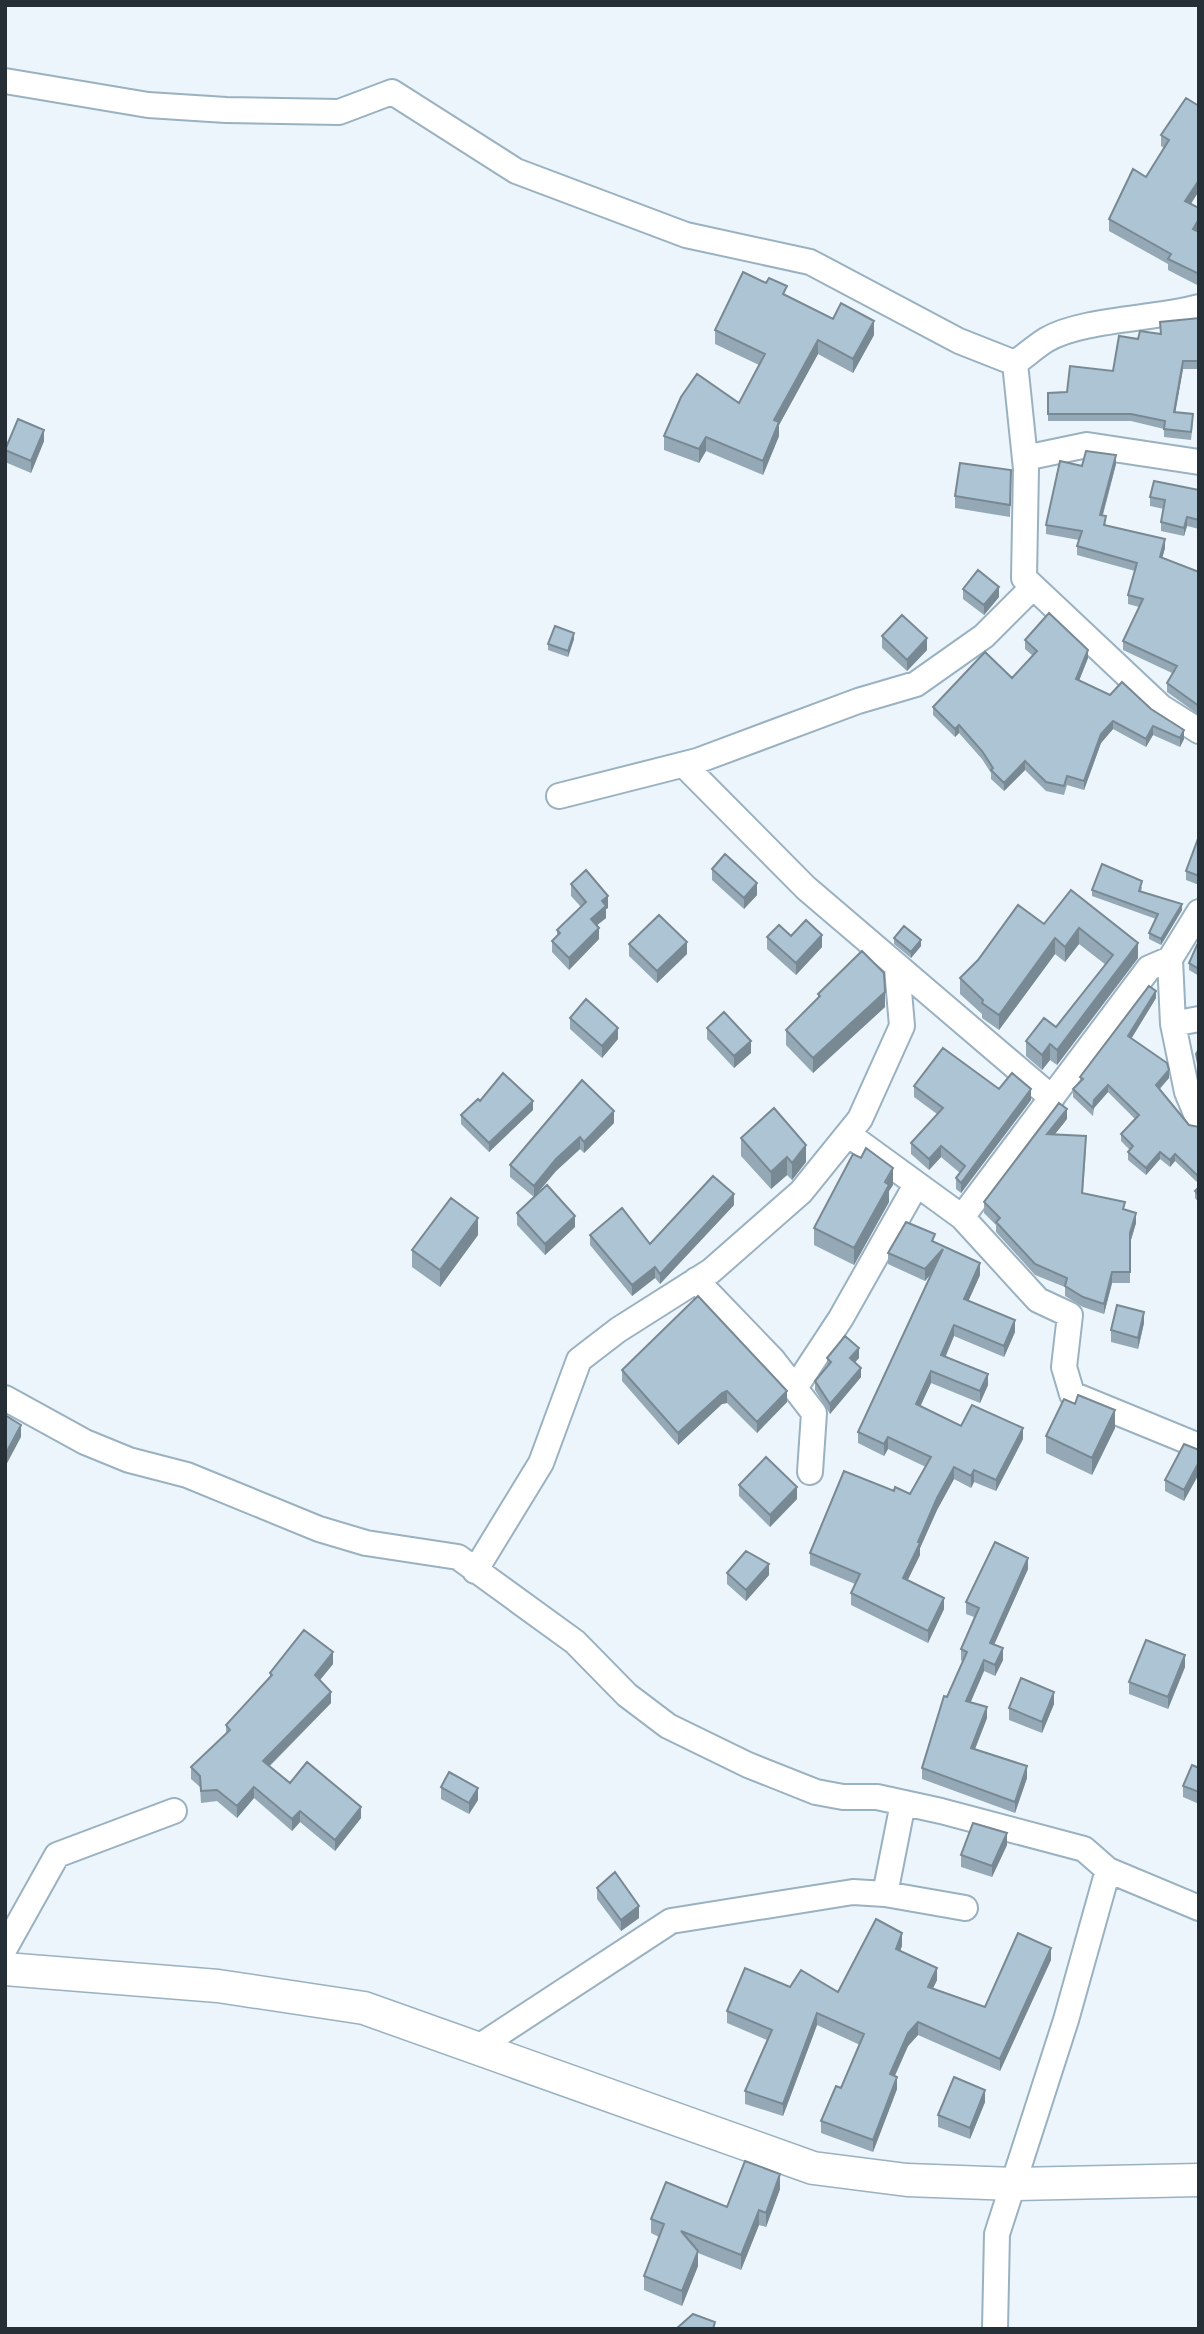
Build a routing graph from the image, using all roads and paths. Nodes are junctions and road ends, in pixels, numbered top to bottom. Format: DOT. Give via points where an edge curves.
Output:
graph roads {
  1 [pos="5,81"];
  2 [pos="1199,307"];
  3 [pos="1015,363"];
  4 [pos="1026,458"];
  5 [pos="1199,463"];
  6 [pos="1033,587"];
  7 [pos="1199,731"];
  8 [pos="684,765"];
  9 [pos="559,796"];
  10 [pos="1199,912"];
  11 [pos="1170,959"];
  12 [pos="897,968"];
  13 [pos="1199,1019"];
  14 [pos="1173,1024"];
  15 [pos="1052,1098"];
  16 [pos="1199,1121"];
  17 [pos="848,1134"];
  18 [pos="916,1185"];
  19 [pos="962,1217"];
  20 [pos="696,1280"];
  21 [pos="795,1388"];
  22 [pos="5,1398"];
  23 [pos="1199,1446"];
  24 [pos="810,1472"];
  25 [pos="475,1571"];
  26 [pos="903,1802"];
  27 [pos="174,1811"];
  28 [pos="1108,1870"];
  29 [pos="886,1894"];
  30 [pos="965,1908"];
  31 [pos="1199,1908"];
  32 [pos="5,1948"];
  33 [pos="5,1969"];
  34 [pos="477,2048"];
  35 [pos="1199,2180"];
  36 [pos="1014,2184"];
  37 [pos="995,2329"];
  1 -- 3 [label="street" via="148,105 226,110 339,112 392,92 516,171 687,235 810,262 959,341"];
  2 -- 3 [label="street" via="1093,325 1047,339"];
  3 -- 4 [label="street"];
  4 -- 5 [label="street" via="1087,445"];
  4 -- 6 [label="street" via="1024,578"];
  6 -- 7 [label="street" via="1161,707"];
  6 -- 8 [label="street" via="984,636 916,684"];
  8 -- 9 [label="street"];
  8 -- 12 [label="street" via="806,888"];
  10 -- 11 [label="street"];
  11 -- 14 [label="street"];
  11 -- 15 [label="street" via="1149,968"];
  12 -- 15 [label="street"];
  12 -- 17 [label="street" via="902,1026 860,1119"];
  13 -- 14 [label="street"];
  14 -- 16 [label="street" via="1186,1092"];
  15 -- 19 [label="street"];
  17 -- 18 [label="street"];
  17 -- 20 [label="street" via="801,1192"];
  18 -- 19 [label="street"];
  18 -- 21 [label="street" via="841,1318"];
  19 -- 23 [label="street" via="1038,1300 1070,1315 1064,1367 1072,1394"];
  20 -- 21 [label="street"];
  20 -- 25 [label="street" via="579,1360 541,1464"];
  21 -- 24 [label="street" via="814,1413"];
  22 -- 25 [label="street" via="85,1442 129,1460 187,1475 318,1529 413,1552 458,1557"];
  25 -- 26 [label="street" via="575,1642 627,1695 668,1726 816,1792"];
  26 -- 28 [label="street" via="1084,1849"];
  26 -- 29 [label="street"];
  27 -- 32 [label="street" via="57,1855"];
  28 -- 31 [label="street"];
  28 -- 36 [label="street"];
  29 -- 30 [label="street"];
  29 -- 34 [label="street" via="853,1892 671,1922"];
  33 -- 34 [label="street" via="218,1986 364,2008"];
  34 -- 36 [label="street" via="813,2168 907,2180"];
  35 -- 36 [label="street"];
  36 -- 37 [label="street" via="997,2234"];
}
